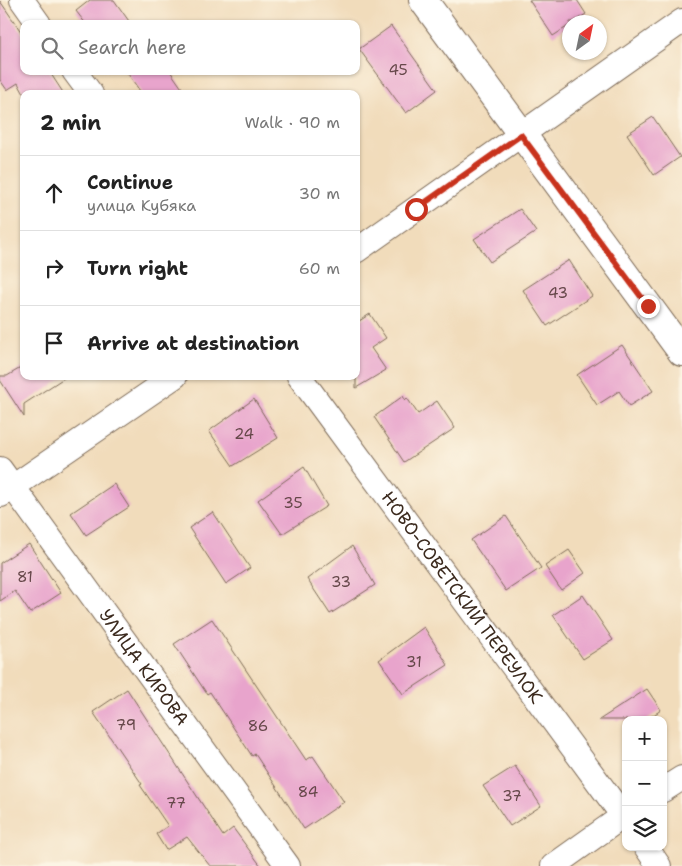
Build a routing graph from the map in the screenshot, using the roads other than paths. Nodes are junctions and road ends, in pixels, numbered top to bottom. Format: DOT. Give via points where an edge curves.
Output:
graph roads {
  1 [pos="22,0"];
  2 [pos="423,0"];
  3 [pos="36,20"];
  4 [pos="682,21"];
  5 [pos="77,75"];
  6 [pos="88,90"];
  7 [pos="521,135"];
  8 [pos="360,247"];
  9 [pos="682,352"];
  10 [pos="169,380"];
  11 [pos="301,380"];
  12 [pos="4,484"];
  13 [pos="682,778"];
  14 [pos="667,787"];
  15 [pos="622,813"];
  16 [pos="622,819"];
  17 [pos="649,851"];
  18 [pos="288,866"];
  19 [pos="553,866"];
  20 [pos="659,866"];
  1 -- 3 [label="street"];
  2 -- 7 [label="main road"];
  4 -- 7 [label="street"];
  5 -- 6 [label="street"];
  7 -- 8 [label="street"];
  7 -- 9 [label="main road"];
  10 -- 12 [label="street"];
  11 -- 15 [label="street, НОВО-СОВЕТСКИЙ ПЕРЕУЛОК"];
  12 -- 18 [label="street, УЛИЦА КИРОВА"];
  13 -- 14 [label="street"];
  16 -- 19 [label="street"];
  17 -- 20 [label="street"];
}
